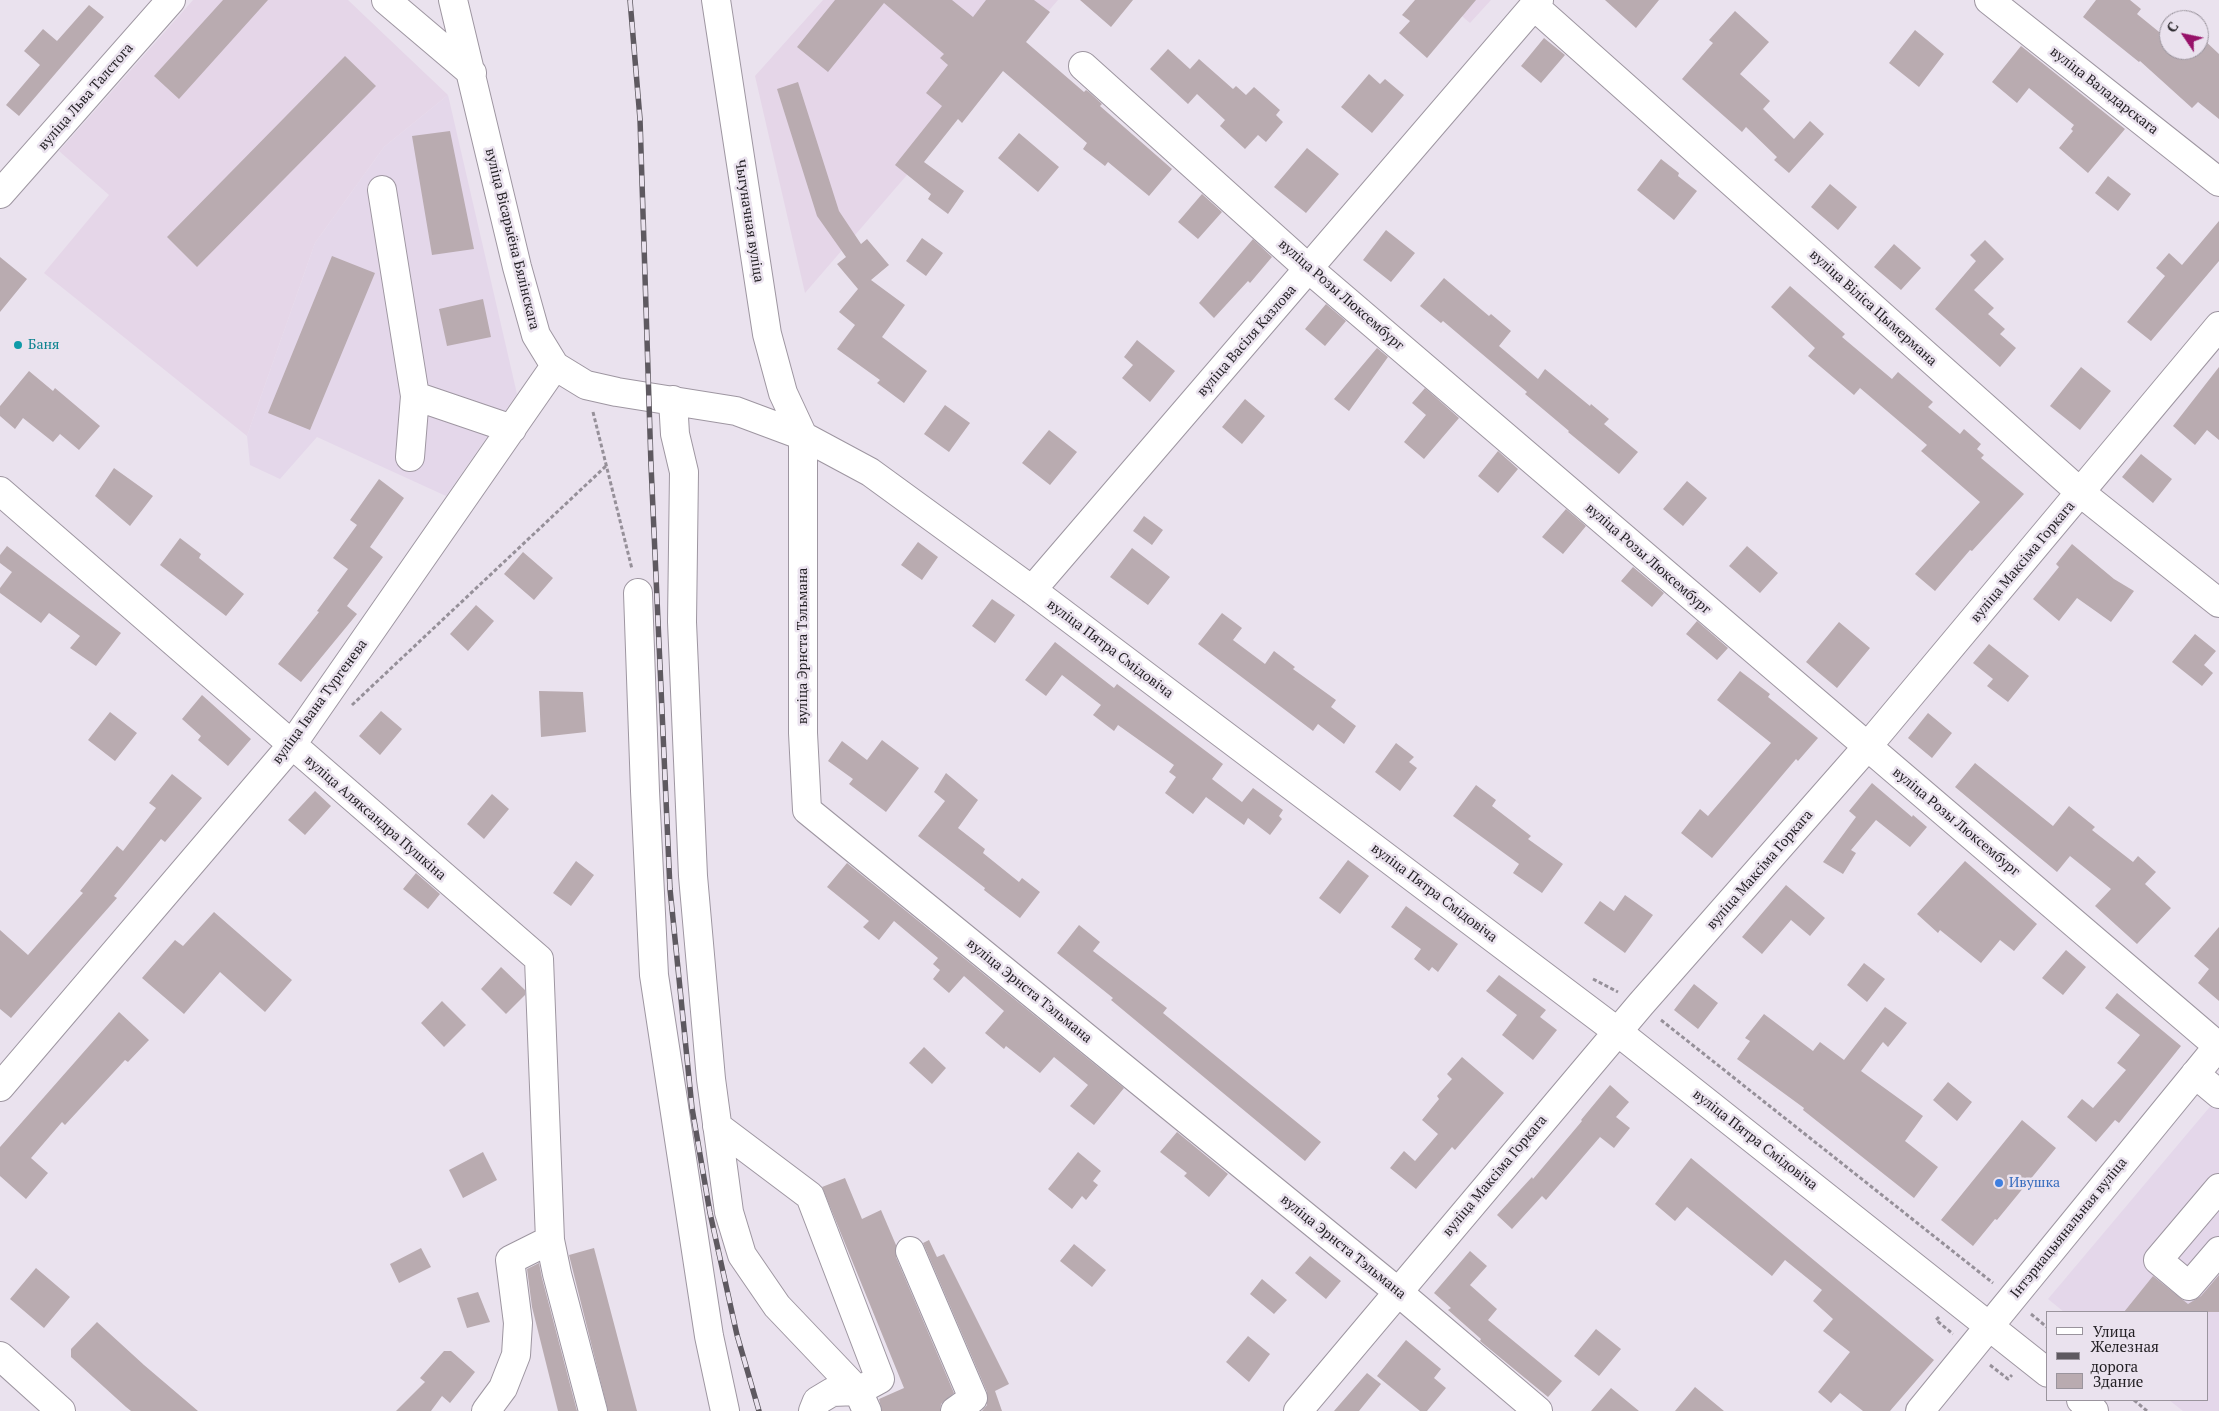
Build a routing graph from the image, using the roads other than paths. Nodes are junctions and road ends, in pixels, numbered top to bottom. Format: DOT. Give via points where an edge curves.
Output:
graph roads {
  1 [pos="171,0"];
  2 [pos="386,0"];
  3 [pos="453,0"];
  4 [pos="716,0"];
  5 [pos="1989,0"];
  6 [pos="1536,3"];
  7 [pos="1083,66"];
  8 [pos="472,73"];
  9 [pos="2219,182"];
  10 [pos="382,190"];
  11 [pos="0,194"];
  12 [pos="1309,269"];
  13 [pos="2219,326"];
  14 [pos="555,366"];
  15 [pos="416,396"];
  16 [pos="673,400"];
  17 [pos="512,429"];
  18 [pos="803,436"];
  19 [pos="410,456"];
  20 [pos="0,491"];
  21 [pos="2080,493"];
  22 [pos="1032,590"];
  23 [pos="638,593"];
  24 [pos="2219,603"];
  25 [pos="291,746"];
  26 [pos="1867,747"];
  27 [pos="1618,1032"];
  28 [pos="2219,1045"];
  29 [pos="2195,1074"];
  30 [pos="0,1086"];
  31 [pos="2219,1094"];
  32 [pos="717,1126"];
  33 [pos="2219,1188"];
  34 [pos="2192,1221"];
  35 [pos="550,1240"];
  36 [pos="2219,1244"];
  37 [pos="910,1251"];
  38 [pos="2219,1252"];
  39 [pos="1397,1292"];
  40 [pos="1989,1326"];
  41 [pos="0,1356"];
  42 [pos="2046,1371"];
  43 [pos="862,1401"];
  44 [pos="2082,1401"];
  45 [pos="62,1411"];
  46 [pos="486,1411"];
  47 [pos="593,1411"];
  48 [pos="725,1411"];
  49 [pos="813,1411"];
  50 [pos="955,1411"];
  51 [pos="1298,1411"];
  52 [pos="1538,1411"];
  53 [pos="1920,1411"];
  54 [pos="2094,1411"];
  1 -- 11 [label="street, вуліца Льва Талстога"];
  2 -- 8 [label="street"];
  3 -- 8 [label="street, вуліца Вісарыёна Бялінскага"];
  4 -- 18 [label="street, Чыгуначная вуліца" via="768,334 783,393"];
  5 -- 9 [label="street, вуліца Валадарскага"];
  6 -- 12 [label="street, вуліца Васіля Казлова"];
  6 -- 21 [label="street, вуліца Віліса Цымермана"];
  7 -- 12 [label="street, вуліца Розы Люксембург"];
  8 -- 14 [label="street, вуліца Вісарыёна Бялінскага" via="533,325"];
  10 -- 15 [label="street"];
  12 -- 22 [label="street, вуліца Васіля Казлова"];
  12 -- 26 [label="street, вуліца Розы Люксембург"];
  13 -- 21 [label="street, вуліца Максіма Горкага"];
  14 -- 16 [label="street, вуліца Вісарыёна Бялінскага" via="586,385"];
  14 -- 17 [label="street, вуліца Івана Тургенева"];
  15 -- 17 [label="street"];
  15 -- 19 [label="street"];
  16 -- 18 [label="street, вуліца Вісарыёна Бялінскага" via="736,411"];
  16 -- 32 [label="street" via="675,434 684,472 682,622 693,876"];
  17 -- 25 [label="street, вуліца Івана Тургенева"];
  18 -- 22 [label="street, вуліца Пятра Смідовіча" via="870,472"];
  18 -- 39 [label="street, вуліца Эрнста Тэльмана" via="803,723 807,810"];
  20 -- 25 [label="street, вуліца Аляксандра Пушкіна"];
  21 -- 24 [label="street, вуліца Віліса Цымермана"];
  21 -- 26 [label="street, вуліца Максіма Горкага"];
  22 -- 27 [label="street, вуліца Пятра Смідовіча"];
  23 -- 48 [label="street" via="654,975 709,1336"];
  25 -- 30 [label="street, вуліца Івана Тургенева"];
  25 -- 35 [label="street, вуліца Аляксандра Пушкіна" via="539,959"];
  26 -- 27 [label="street, вуліца Максіма Горкага"];
  26 -- 28 [label="street, вуліца Розы Люксембург"];
  27 -- 39 [label="street, вуліца Максіма Горкага"];
  27 -- 40 [label="street, вуліца Пятра Смідовіча"];
  28 -- 29 [label="street, Інтэрнацыянальная вуліца"];
  29 -- 31 [label="street"];
  29 -- 40 [label="street, Інтэрнацыянальная вуліца"];
  32 -- 43 [label="street" via="729,1212 742,1254 777,1306"];
  32 -- 43 [label="street" via="810,1196 880,1380"];
  33 -- 34 [label="street"];
  34 -- 36 [label="street"];
  34 -- 38 [label="street" via="2158,1260 2189,1286"];
  35 -- 46 [label="street" via="510,1260 518,1323 516,1355 503,1388"];
  35 -- 47 [label="street, вуліца Аляксандра Пушкіна"];
  37 -- 50 [label="street" via="973,1398"];
  39 -- 51 [label="street, вуліца Максіма Горкага"];
  39 -- 52 [label="street, вуліца Эрнста Тэльмана"];
  40 -- 42 [label="street, вуліца Пятра Смідовіча"];
  40 -- 53 [label="street, Інтэрнацыянальная вуліца"];
  41 -- 45 [label="street"];
  43 -- 49 [label="street" via="832,1392 818,1401"];
  44 -- 54 [label="street"];
}
